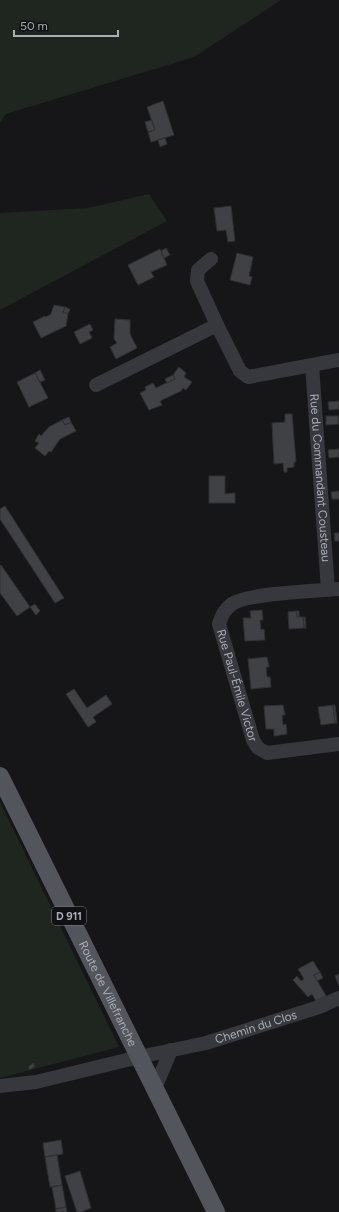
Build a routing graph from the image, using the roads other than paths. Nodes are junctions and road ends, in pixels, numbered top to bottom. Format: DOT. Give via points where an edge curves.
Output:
graph roads {
  1 [pos="211,259"];
  2 [pos="217,325"];
  3 [pos="339,360"];
  4 [pos="312,365"];
  5 [pos="96,385"];
  6 [pos="333,590"];
  7 [pos="339,744"];
  8 [pos="0,776"];
  9 [pos="339,998"];
  10 [pos="171,1050"];
  11 [pos="139,1057"];
  12 [pos="0,1086"];
  13 [pos="155,1088"];
  14 [pos="216,1212"];
  1 -- 2 [label="street" via="198,270 197,281"];
  2 -- 4 [label="street" via="240,371 248,376"];
  2 -- 5 [label="street"];
  3 -- 4 [label="street"];
  4 -- 6 [label="street, Rue du Commandant Cousteau"];
  6 -- 7 [label="street, Rue Paul-Émile Victor" via="250,597 233,603 223,612 219,624 253,740 258,748 267,753"];
  8 -- 11 [label="main road, Route de Villefranche / D 911"];
  9 -- 10 [label="street, Chemin du Clos" via="319,1007 206,1043"];
  10 -- 11 [label="street, Chemin du Clos"];
  10 -- 13 [label="street"];
  11 -- 12 [label="street, Chemin du Clos" via="36,1082"];
  11 -- 13 [label="main road, Route de Villefranche / D 911"];
  13 -- 14 [label="main road, Route de Villefranche / D 911"];
}
